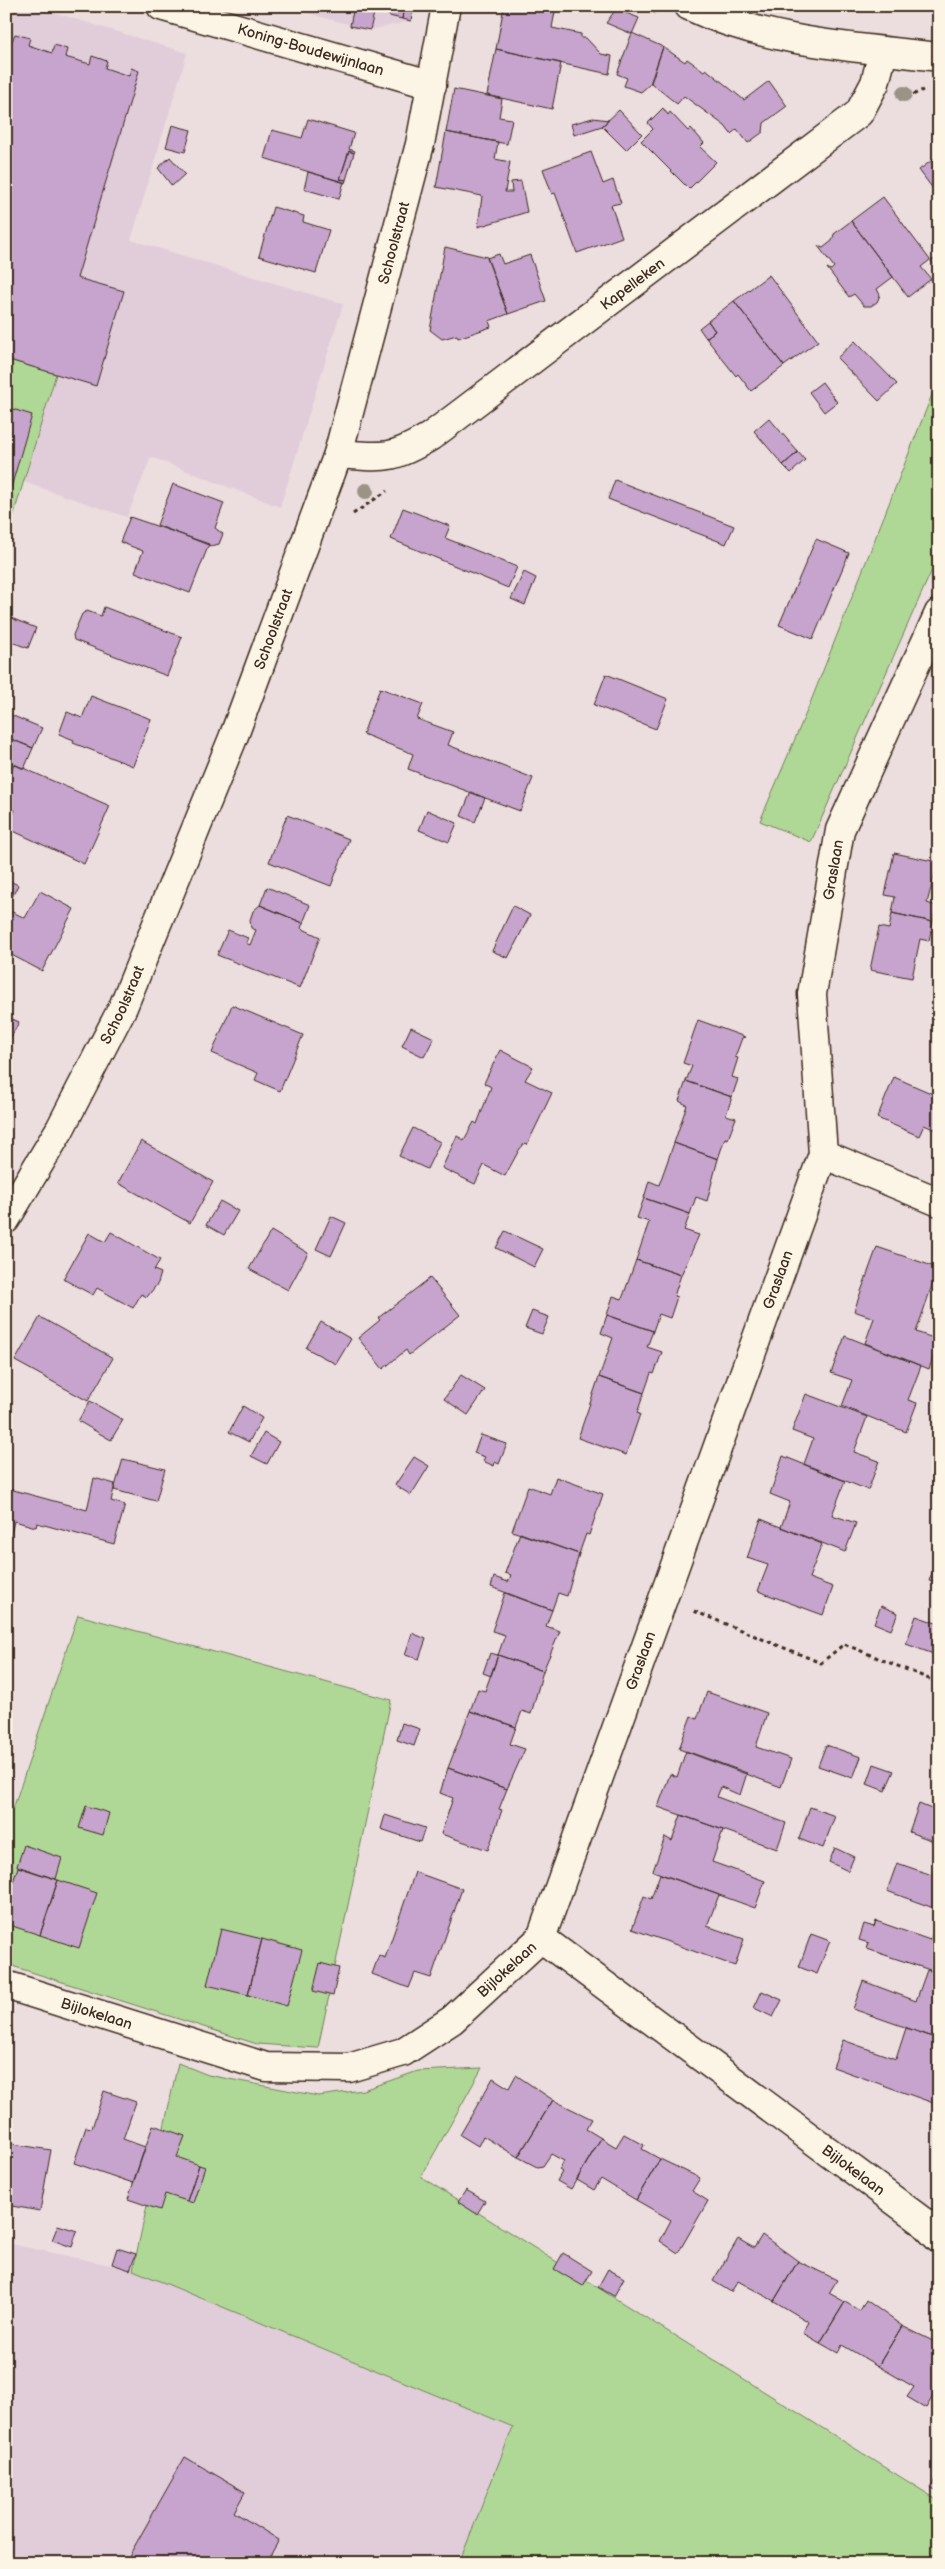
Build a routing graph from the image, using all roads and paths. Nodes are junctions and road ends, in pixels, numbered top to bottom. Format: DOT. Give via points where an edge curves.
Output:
graph roads {
  1 [pos="161,6"];
  2 [pos="446,6"];
  3 [pos="689,6"];
  4 [pos="883,52"];
  5 [pos="939,58"];
  6 [pos="432,85"];
  7 [pos="404,452"];
  8 [pos="338,454"];
  9 [pos="349,516"];
  10 [pos="939,612"];
  11 [pos="823,1154"];
  12 [pos="939,1202"];
  13 [pos="6,1219"];
  14 [pos="663,1599"];
  15 [pos="939,1683"];
  16 [pos="541,1938"];
  17 [pos="6,1985"];
  18 [pos="939,2239"];
  1 -- 6 [label="street, Koning-Boudewijnlaan"];
  2 -- 6 [label="street, Schoolstraat"];
  3 -- 4 [label="street" via="710,16 775,34"];
  4 -- 5 [label="street"];
  4 -- 7 [label="street, Kapelleken" via="875,83 859,113 431,436"];
  6 -- 8 [label="street, Schoolstraat" via="420,144"];
  7 -- 8 [label="street, Kapelleken" via="370,458"];
  7 -- 9 [label="path" via="403,479"];
  8 -- 13 [label="street, Schoolstraat" via="233,738 123,1007 60,1129"];
  10 -- 11 [label="street, Graslaan" via="840,830 812,994"];
  11 -- 12 [label="street"];
  11 -- 14 [label="street, Graslaan"];
  14 -- 15 [label="path" via="821,1663 844,1644"];
  14 -- 16 [label="street, Graslaan"];
  16 -- 17 [label="street, Bijlokelaan" via="452,2020 403,2052 348,2068 266,2068"];
  16 -- 18 [label="street, Bijlokelaan" via="922,2221"];
}
